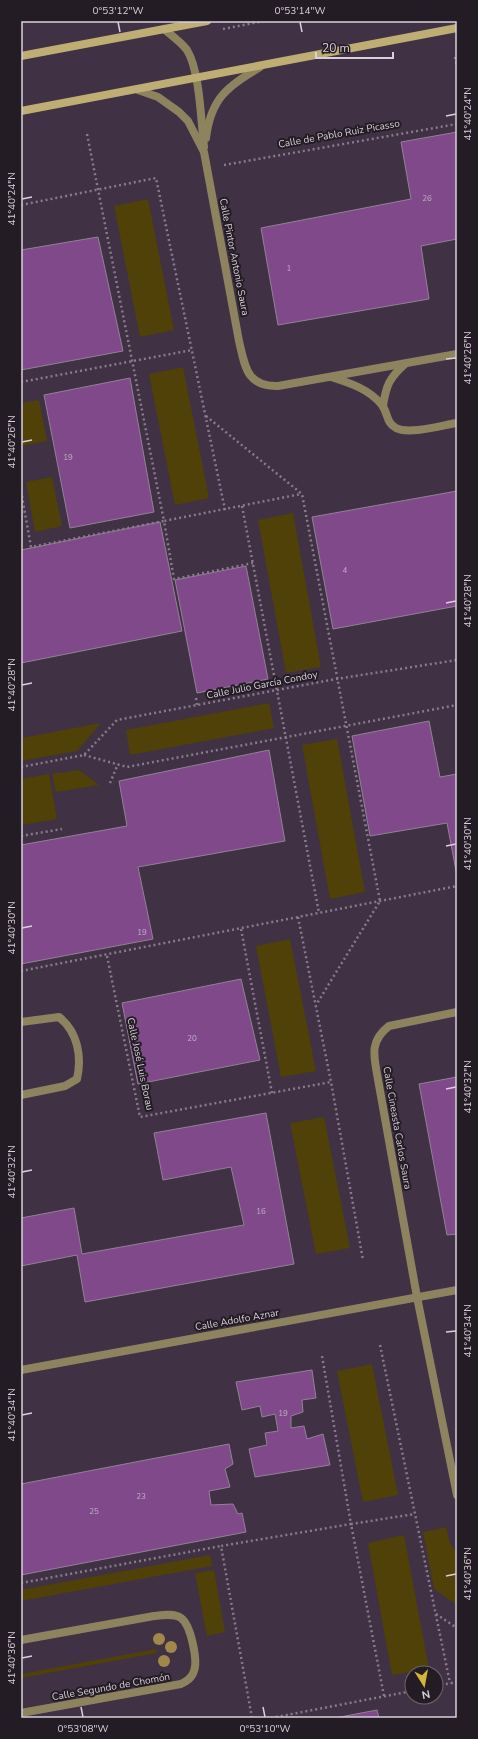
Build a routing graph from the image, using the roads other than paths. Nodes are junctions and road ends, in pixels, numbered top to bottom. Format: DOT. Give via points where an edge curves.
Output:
graph roads {
  1 [pos="208,21"];
  2 [pos="457,28"];
  3 [pos="164,29"];
  4 [pos="21,56"];
  5 [pos="260,67"];
  6 [pos="196,78"];
  7 [pos="138,90"];
  8 [pos="21,112"];
  9 [pos="204,152"];
  10 [pos="457,354"];
  11 [pos="405,363"];
  12 [pos="328,377"];
  13 [pos="383,406"];
  14 [pos="457,422"];
  15 [pos="457,1009"];
  16 [pos="457,1012"];
  17 [pos="447,1014"];
  18 [pos="21,1022"];
  19 [pos="21,1095"];
  20 [pos="457,1290"];
  21 [pos="417,1297"];
  22 [pos="21,1370"];
  23 [pos="457,1495"];
  24 [pos="21,1640"];
  25 [pos="21,1713"];
  1 -- 3 [label="main road"];
  2 -- 5 [label="main road"];
  3 -- 4 [label="main road"];
  3 -- 6 [label="street" via="187,51"];
  5 -- 6 [label="main road"];
  5 -- 9 [label="street" via="234,82 216,102 208,118"];
  6 -- 7 [label="main road"];
  6 -- 9 [label="street"];
  7 -- 8 [label="main road"];
  7 -- 9 [label="street, Calle Pintor Antonio Saura" via="158,97 179,112 188,121"];
  9 -- 12 [label="street, Calle Pintor Antonio Saura" via="239,341 245,365 252,379 266,386 278,386"];
  10 -- 11 [label="street, Calle Pintor Antonio Saura"];
  11 -- 12 [label="street, Calle Pintor Antonio Saura"];
  11 -- 13 [label="street" via="394,373 386,386"];
  12 -- 13 [label="street, Calle Pintor Antonio Saura" via="351,383"];
  13 -- 14 [label="street, Calle Pintor Antonio Saura" via="388,422 396,429 408,431"];
  15 -- 17 [label="street, Calle Cineasta Carlos Saura"];
  16 -- 17 [label="street, Calle Cineasta Carlos Saura"];
  17 -- 21 [label="street, Calle Cineasta Carlos Saura" via="389,1026 380,1033 374,1050"];
  18 -- 19 [label="street" via="59,1018 68,1024 76,1039 80,1065 77,1079 65,1086"];
  20 -- 21 [label="street, Calle Adolfo Aznar"];
  21 -- 22 [label="street, Calle Adolfo Aznar"];
  21 -- 23 [label="street, Calle Cineasta Carlos Saura"];
  24 -- 25 [label="street, Calle Segundo de Chomón" via="154,1616 174,1615 187,1624 196,1665 191,1678 181,1684"];
}
